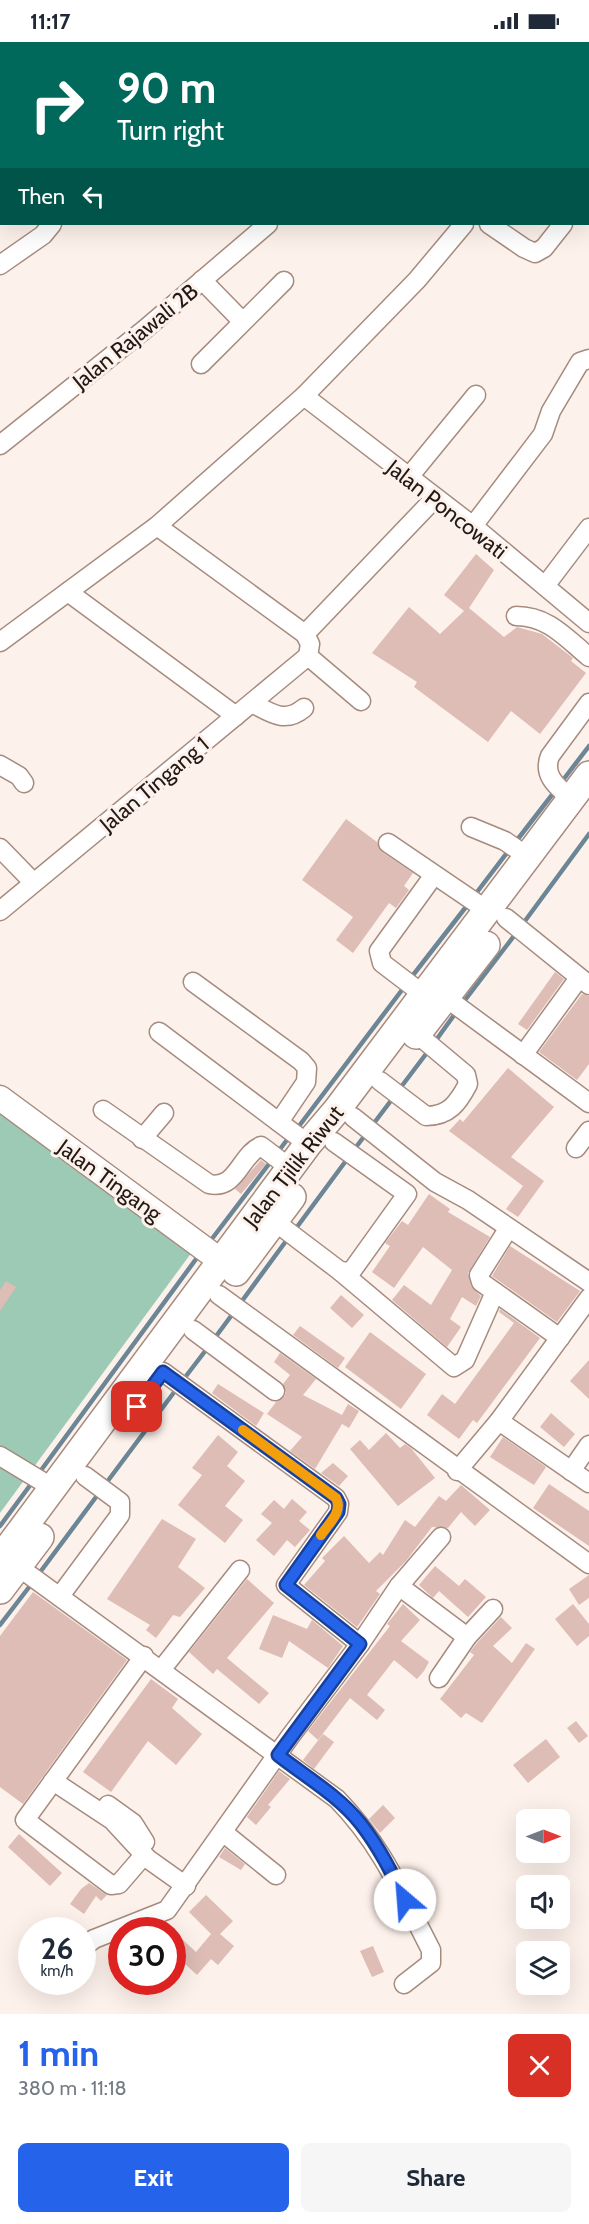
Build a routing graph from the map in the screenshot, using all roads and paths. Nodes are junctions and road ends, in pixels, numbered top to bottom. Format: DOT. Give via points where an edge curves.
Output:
graph roads {
  1 [pos="51,225"];
  2 [pos="267,225"];
  3 [pos="463,225"];
  4 [pos="490,225"];
  5 [pos="562,225"];
  6 [pos="0,265"];
  7 [pos="202,280"];
  8 [pos="284,281"];
  9 [pos="242,321"];
  10 [pos="589,359"];
  11 [pos="201,364"];
  12 [pos="476,395"];
  13 [pos="304,396"];
  14 [pos="0,445"];
  15 [pos="408,478"];
  16 [pos="435,498"];
  17 [pos="157,526"];
  18 [pos="472,526"];
  19 [pos="589,528"];
  20 [pos="545,586"];
  21 [pos="68,592"];
  22 [pos="516,616"];
  23 [pos="589,623"];
  24 [pos="305,634"];
  25 [pos="0,642"];
  26 [pos="308,656"];
  27 [pos="589,657"];
  28 [pos="361,701"];
  29 [pos="252,703"];
  30 [pos="589,703"];
  31 [pos="304,708"];
  32 [pos="236,716"];
  33 [pos="0,765"];
  34 [pos="589,775"];
  35 [pos="24,783"];
  36 [pos="580,803"];
  37 [pos="471,827"];
  38 [pos="388,843"];
  39 [pos="0,848"];
  40 [pos="528,857"];
  41 [pos="434,875"];
  42 [pos="33,882"];
  43 [pos="0,911"];
  44 [pos="502,913"];
  45 [pos="586,979"];
  46 [pos="193,982"];
  47 [pos="434,996"];
  48 [pos="159,1032"];
  49 [pos="417,1034"];
  50 [pos="523,1055"];
  51 [pos="380,1081"];
  52 [pos="0,1098"];
  53 [pos="589,1104"];
  54 [pos="103,1110"];
  55 [pos="164,1113"];
  56 [pos="279,1122"];
  57 [pos="336,1127"];
  58 [pos="589,1131"];
  59 [pos="142,1139"];
  60 [pos="576,1148"];
  61 [pos="290,1168"];
  62 [pos="422,1172"];
  63 [pos="407,1194"];
  64 [pos="274,1221"];
  65 [pos="508,1229"];
  66 [pos="221,1261"];
  67 [pos="340,1271"];
  68 [pos="589,1282"];
  69 [pos="495,1292"];
  70 [pos="219,1295"];
  71 [pos="589,1298"];
  72 [pos="193,1330"];
  73 [pos="560,1338"];
  74 [pos="163,1372"];
  75 [pos="275,1391"];
  76 [pos="499,1420"];
  77 [pos="589,1445"];
  78 [pos="0,1456"];
  79 [pos="458,1470"];
  80 [pos="572,1471"];
  81 [pos="86,1476"];
  82 [pos="589,1483"];
  83 [pos="53,1488"];
  84 [pos="441,1537"];
  85 [pos="7,1552"];
  86 [pos="589,1564"];
  87 [pos="240,1570"];
  88 [pos="399,1586"];
  89 [pos="0,1590"];
  90 [pos="60,1596"];
  91 [pos="493,1609"];
  92 [pos="466,1637"];
  93 [pos="360,1644"];
  94 [pos="144,1656"];
  95 [pos="161,1670"];
  96 [pos="439,1678"];
  97 [pos="278,1755"];
  98 [pos="58,1784"];
  99 [pos="224,1833"];
  100 [pos="145,1849"];
  101 [pos="276,1875"];
  102 [pos="186,1886"];
  103 [pos="167,1910"];
  104 [pos="162,1917"];
  105 [pos="96,1938"];
  106 [pos="404,1984"];
  1 -- 6 [label="street"];
  2 -- 7 [label="street, Jalan Rajawali 2B"];
  3 -- 13 [label="street" via="417,280"];
  4 -- 5 [label="street" via="535,253"];
  7 -- 9 [label="street"];
  7 -- 14 [label="street, Jalan Rajawali 2B"];
  8 -- 9 [label="street"];
  9 -- 11 [label="street"];
  10 -- 18 [label="street" via="580,362 551,411 539,441"];
  12 -- 15 [label="street"];
  13 -- 15 [label="street, Jalan Poncowati"];
  13 -- 17 [label="street"];
  15 -- 16 [label="street, Jalan Poncowati"];
  16 -- 18 [label="street, Jalan Poncowati"];
  16 -- 24 [label="street"];
  17 -- 21 [label="street"];
  17 -- 24 [label="street"];
  18 -- 20 [label="street, Jalan Poncowati"];
  19 -- 20 [label="street"];
  20 -- 23 [label="street, Jalan Poncowati"];
  21 -- 25 [label="street"];
  21 -- 32 [label="street"];
  22 -- 27 [label="street" via="537,617 546,622"];
  24 -- 26 [label="street" via="310,644"];
  26 -- 28 [label="street"];
  26 -- 29 [label="street, Jalan Tingang 1"];
  29 -- 31 [label="street" via="285,718"];
  29 -- 32 [label="street, Jalan Tingang 1"];
  30 -- 36 [label="street" via="547,765 551,779"];
  32 -- 42 [label="street, Jalan Tingang 1"];
  33 -- 35 [label="street"];
  34 -- 36 [label="highway, Jalan Tjilik Riwut"];
  36 -- 40 [label="highway, Jalan Tjilik Riwut"];
  36 -- 44 [label="highway, Jalan Tjilik Riwut"];
  37 -- 40 [label="street" via="505,841"];
  38 -- 41 [label="street"];
  39 -- 42 [label="street"];
  40 -- 44 [label="highway, Jalan Tjilik Riwut"];
  41 -- 44 [label="street"];
  41 -- 47 [label="street" via="379,951 382,963"];
  42 -- 43 [label="street, Jalan Tingang 1"];
  44 -- 45 [label="street"];
  44 -- 47 [label="highway, Jalan Tjilik Riwut"];
  45 -- 50 [label="street"];
  46 -- 56 [label="street" via="307,1068 306,1082"];
  47 -- 49 [label="highway, Jalan Tjilik Riwut"];
  47 -- 50 [label="street"];
  47 -- 57 [label="highway, Jalan Tjilik Riwut"];
  48 -- 56 [label="street"];
  49 -- 51 [label="highway, Jalan Tjilik Riwut"];
  49 -- 51 [label="street" via="466,1076 468,1084 453,1108 444,1115 426,1116"];
  50 -- 53 [label="street"];
  51 -- 57 [label="highway, Jalan Tjilik Riwut"];
  52 -- 66 [label="main road, Jalan Tingang"];
  54 -- 59 [label="street"];
  55 -- 59 [label="street"];
  56 -- 57 [label="street"];
  57 -- 61 [label="highway, Jalan Tjilik Riwut"];
  57 -- 62 [label="street"];
  57 -- 63 [label="street"];
  57 -- 64 [label="highway, Jalan Tjilik Riwut"];
  58 -- 60 [label="street"];
  59 -- 61 [label="street" via="209,1184 216,1185 235,1176 261,1146"];
  61 -- 66 [label="highway, Jalan Tjilik Riwut"];
  62 -- 63 [label="street"];
  62 -- 65 [label="street"];
  63 -- 67 [label="street" via="351,1272"];
  64 -- 67 [label="street"];
  64 -- 70 [label="highway, Jalan Tjilik Riwut"];
  65 -- 68 [label="street"];
  65 -- 69 [label="street" via="479,1275 481,1282"];
  66 -- 83 [label="highway, Jalan Tjilik Riwut"];
  67 -- 69 [label="street" via="454,1367 465,1360"];
  69 -- 73 [label="street"];
  70 -- 72 [label="highway, Jalan Tjilik Riwut"];
  70 -- 79 [label="street"];
  71 -- 73 [label="street"];
  72 -- 74 [label="highway, Jalan Tjilik Riwut"];
  72 -- 75 [label="street"];
  73 -- 76 [label="street"];
  74 -- 81 [label="highway, Jalan Tjilik Riwut"];
  74 -- 93 [label="street" via="336,1498 338,1512 286,1585"];
  76 -- 79 [label="street"];
  76 -- 80 [label="street"];
  77 -- 80 [label="street"];
  78 -- 83 [label="street"];
  79 -- 86 [label="street"];
  80 -- 82 [label="street"];
  81 -- 85 [label="highway, Jalan Tjilik Riwut"];
  81 -- 90 [label="street" via="122,1506 120,1515"];
  83 -- 85 [label="highway, Jalan Tjilik Riwut"];
  84 -- 88 [label="street"];
  85 -- 89 [label="highway, Jalan Tjilik Riwut"];
  85 -- 90 [label="street"];
  87 -- 95 [label="street"];
  88 -- 92 [label="street"];
  88 -- 93 [label="street"];
  90 -- 94 [label="street"];
  91 -- 92 [label="street"];
  92 -- 96 [label="street"];
  93 -- 97 [label="street"];
  94 -- 95 [label="street"];
  94 -- 98 [label="street"];
  95 -- 97 [label="street"];
  97 -- 99 [label="street"];
  97 -- 106 [label="street" via="337,1799 379,1849 430,1950 430,1963"];
  98 -- 100 [label="street" via="112,1820"];
  98 -- 100 [label="street" via="25,1820 35,1829 111,1885 119,1884"];
  99 -- 101 [label="street"];
  99 -- 102 [label="street"];
  100 -- 102 [label="street"];
  102 -- 103 [label="street"];
  103 -- 104 [label="street"];
  103 -- 105 [label="street"];
}
